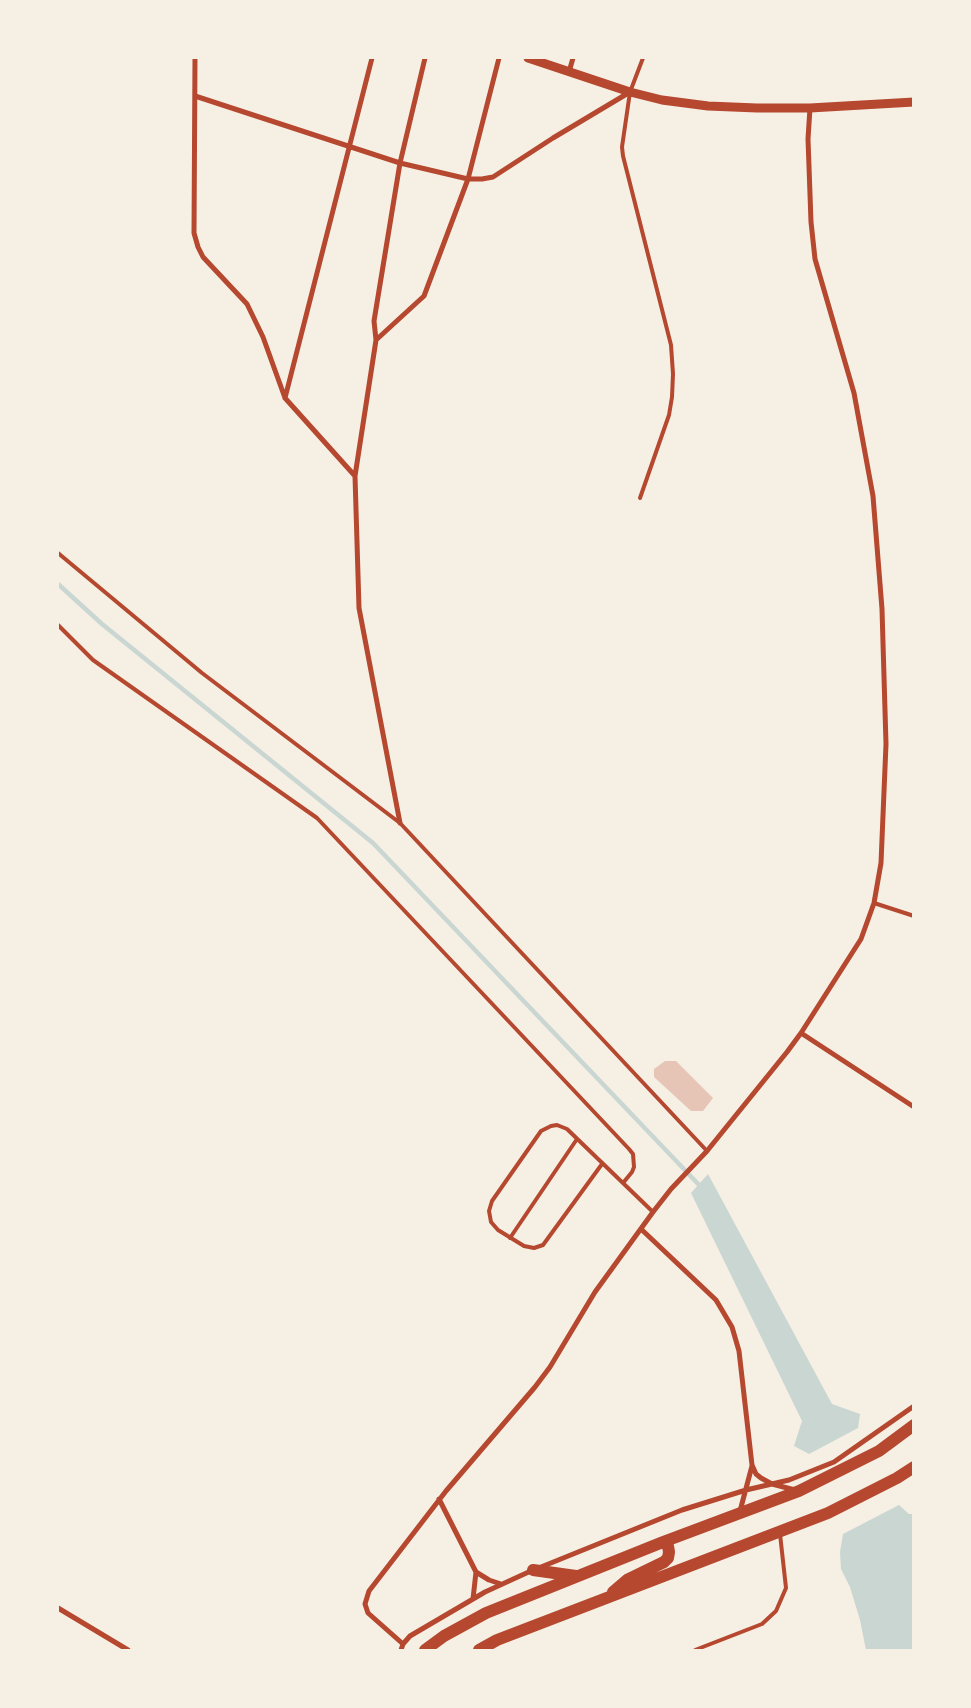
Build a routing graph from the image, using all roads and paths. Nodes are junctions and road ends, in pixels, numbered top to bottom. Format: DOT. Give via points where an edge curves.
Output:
graph roads {
  1 [pos="195,58"];
  2 [pos="372,58"];
  3 [pos="425,58"];
  4 [pos="499,58"];
  5 [pos="528,58"];
  6 [pos="573,58"];
  7 [pos="643,58"];
  8 [pos="569,72"];
  9 [pos="630,92"];
  10 [pos="196,96"];
  11 [pos="914,102"];
  12 [pos="810,108"];
  13 [pos="349,146"];
  14 [pos="400,162"];
  15 [pos="468,179"];
  16 [pos="376,340"];
  17 [pos="285,398"];
  18 [pos="355,476"];
  19 [pos="640,498"];
  20 [pos="58,553"];
  21 [pos="58,624"];
  22 [pos="400,823"];
  23 [pos="874,903"];
  24 [pos="914,916"];
  25 [pos="801,1033"];
  26 [pos="914,1107"];
  27 [pos="577,1139"];
  28 [pos="707,1151"];
  29 [pos="602,1164"];
  30 [pos="623,1183"];
  31 [pos="653,1212"];
  32 [pos="640,1229"];
  33 [pos="510,1238"];
  34 [pos="914,1406"];
  35 [pos="914,1425"];
  36 [pos="752,1465"];
  37 [pos="914,1467"];
  38 [pos="772,1484"];
  39 [pos="746,1490"];
  40 [pos="799,1491"];
  41 [pos="439,1499"];
  42 [pos="739,1514"];
  43 [pos="780,1532"];
  44 [pos="663,1542"];
  45 [pos="533,1570"];
  46 [pos="476,1572"];
  47 [pos="578,1576"];
  48 [pos="502,1584"];
  49 [pos="607,1597"];
  50 [pos="473,1599"];
  51 [pos="58,1608"];
  52 [pos="403,1644"];
  53 [pos="128,1650"];
  54 [pos="401,1650"];
  55 [pos="425,1650"];
  56 [pos="479,1650"];
  57 [pos="695,1650"];
  1 -- 10 [label="street"];
  2 -- 13 [label="street"];
  3 -- 14 [label="street"];
  4 -- 15 [label="street"];
  5 -- 8 [label="street"];
  6 -- 8 [label="street"];
  7 -- 9 [label="lane"];
  8 -- 9 [label="street"];
  9 -- 12 [label="street" via="708,106"];
  9 -- 15 [label="street" via="493,177"];
  9 -- 19 [label="lane" via="623,156 671,345 673,374 669,415"];
  10 -- 13 [label="street"];
  10 -- 17 [label="street" via="194,233 203,257 247,304"];
  11 -- 12 [label="street"];
  12 -- 23 [label="street" via="808,139 815,259 854,393 873,496 882,609 886,744 881,864"];
  13 -- 14 [label="street"];
  13 -- 17 [label="street"];
  14 -- 15 [label="street"];
  14 -- 16 [label="street" via="374,321"];
  15 -- 16 [label="street" via="424,296"];
  16 -- 18 [label="street"];
  17 -- 18 [label="street"];
  18 -- 22 [label="street" via="359,608"];
  20 -- 22 [label="lane" via="202,673"];
  21 -- 30 [label="lane" via="94,660 317,818 630,1149 634,1167"];
  22 -- 28 [label="lane"];
  23 -- 24 [label="lane"];
  23 -- 25 [label="street" via="861,939"];
  25 -- 26 [label="street"];
  25 -- 28 [label="street"];
  27 -- 29 [label="lane"];
  27 -- 33 [label="lane"];
  27 -- 33 [label="lane" via="562,1126 546,1128 492,1201 489,1211 491,1222"];
  28 -- 31 [label="street"];
  29 -- 30 [label="lane"];
  29 -- 33 [label="lane" via="543,1245 529,1248"];
  30 -- 31 [label="lane"];
  31 -- 32 [label="street"];
  32 -- 36 [label="street" via="716,1300 732,1327 739,1351"];
  32 -- 41 [label="street" via="595,1292 550,1367"];
  34 -- 38 [label="street" via="834,1462"];
  35 -- 40 [label="main road" via="879,1451"];
  36 -- 38 [label="street" via="756,1474"];
  36 -- 39 [label="street"];
  37 -- 43 [label="main road" via="828,1513"];
  38 -- 39 [label="street"];
  38 -- 40 [label="street"];
  39 -- 42 [label="street"];
  39 -- 45 [label="street" via="682,1510"];
  40 -- 42 [label="main road"];
  41 -- 46 [label="street"];
  41 -- 52 [label="street" via="369,1591 365,1604 368,1613"];
  42 -- 44 [label="main road"];
  43 -- 49 [label="main road"];
  43 -- 57 [label="lane" via="786,1588 776,1611 762,1624"];
  44 -- 47 [label="main road"];
  44 -- 49 [label="main road" via="669,1552 664,1562 627,1580"];
  45 -- 47 [label="main road"];
  45 -- 48 [label="street"];
  46 -- 48 [label="street"];
  46 -- 50 [label="street"];
  47 -- 55 [label="main road" via="486,1613"];
  48 -- 50 [label="street"];
  49 -- 56 [label="main road"];
  50 -- 52 [label="street" via="410,1636"];
  51 -- 53 [label="street"];
  52 -- 54 [label="street"];
}
